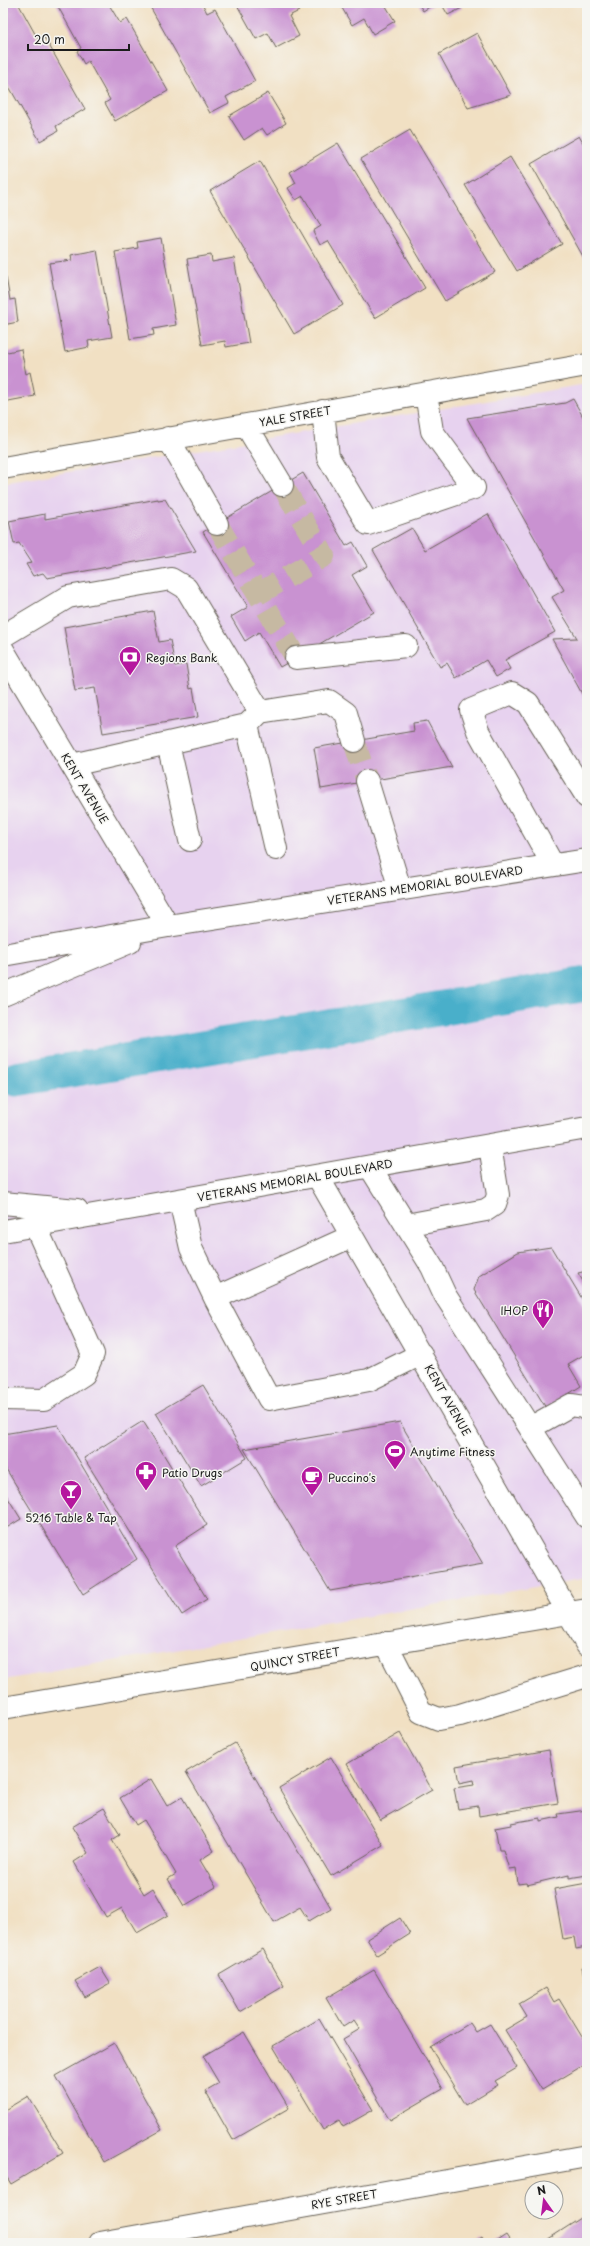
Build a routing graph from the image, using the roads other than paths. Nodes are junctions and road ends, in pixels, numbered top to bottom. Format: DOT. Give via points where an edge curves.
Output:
graph roads {
  1 [pos="587,364"];
  2 [pos="426,393"];
  3 [pos="323,411"];
  4 [pos="246,425"];
  5 [pos="168,438"];
  6 [pos="3,468"];
  7 [pos="282,485"];
  8 [pos="217,524"];
  9 [pos="3,636"];
  10 [pos="406,646"];
  11 [pos="3,650"];
  12 [pos="296,658"];
  13 [pos="254,719"];
  14 [pos="354,740"];
  15 [pos="168,743"];
  16 [pos="72,765"];
  17 [pos="367,781"];
  18 [pos="587,797"];
  19 [pos="190,840"];
  20 [pos="276,849"];
  21 [pos="587,860"];
  22 [pos="553,865"];
  23 [pos="400,889"];
  24 [pos="168,926"];
  25 [pos="3,955"];
  26 [pos="3,995"];
  27 [pos="587,1128"];
  28 [pos="490,1146"];
  29 [pos="370,1167"];
  30 [pos="318,1176"];
  31 [pos="180,1200"];
  32 [pos="3,1203"];
  33 [pos="104,1213"];
  34 [pos="35,1225"];
  35 [pos="406,1225"];
  36 [pos="3,1231"];
  37 [pos="352,1236"];
  38 [pos="215,1298"];
  39 [pos="421,1354"];
  40 [pos="3,1400"];
  41 [pos="586,1409"];
  42 [pos="530,1428"];
  43 [pos="587,1517"];
  44 [pos="578,1612"];
  45 [pos="386,1644"];
  46 [pos="587,1645"];
  47 [pos="587,1676"];
  48 [pos="3,1708"];
  49 [pos="587,2156"];
  50 [pos="100,2243"];
  1 -- 2 [label="street, YALE STREET"];
  2 -- 3 [label="street, YALE STREET"];
  2 -- 3 [label="street" via="432,431 474,488 368,524 328,457"];
  3 -- 4 [label="street, YALE STREET"];
  4 -- 5 [label="street, YALE STREET"];
  4 -- 7 [label="street"];
  5 -- 6 [label="street, YALE STREET"];
  5 -- 8 [label="street"];
  9 -- 13 [label="street" via="68,598 171,579 186,588"];
  10 -- 12 [label="street"];
  11 -- 16 [label="street, KENT AVENUE"];
  13 -- 14 [label="street" via="330,701 346,713"];
  13 -- 15 [label="street"];
  13 -- 20 [label="street"];
  15 -- 16 [label="street"];
  15 -- 19 [label="street"];
  16 -- 24 [label="street, KENT AVENUE"];
  17 -- 23 [label="street"];
  18 -- 22 [label="street" via="528,703 512,693 472,710 478,730"];
  21 -- 22 [label="street, VETERANS MEMORIAL BOULEVARD"];
  22 -- 23 [label="street, VETERANS MEMORIAL BOULEVARD"];
  23 -- 24 [label="street, VETERANS MEMORIAL BOULEVARD"];
  24 -- 25 [label="street, VETERANS MEMORIAL BOULEVARD"];
  24 -- 26 [label="street"];
  27 -- 28 [label="street, VETERANS MEMORIAL BOULEVARD"];
  28 -- 29 [label="street, VETERANS MEMORIAL BOULEVARD"];
  28 -- 35 [label="street" via="498,1195 495,1204 486,1210"];
  29 -- 30 [label="street, VETERANS MEMORIAL BOULEVARD"];
  29 -- 35 [label="street"];
  30 -- 31 [label="street, VETERANS MEMORIAL BOULEVARD"];
  30 -- 37 [label="street, KENT AVENUE"];
  31 -- 33 [label="street, VETERANS MEMORIAL BOULEVARD"];
  31 -- 38 [label="street" via="191,1248"];
  32 -- 33 [label="street"];
  33 -- 34 [label="street, VETERANS MEMORIAL BOULEVARD"];
  34 -- 36 [label="street, VETERANS MEMORIAL BOULEVARD"];
  34 -- 40 [label="street" via="93,1354 84,1374 44,1400"];
  35 -- 42 [label="street" via="432,1267 444,1295"];
  37 -- 38 [label="street"];
  37 -- 39 [label="street, KENT AVENUE"];
  38 -- 39 [label="street" via="269,1399 369,1380"];
  39 -- 44 [label="street, KENT AVENUE"];
  41 -- 42 [label="street" via="571,1405"];
  42 -- 43 [label="street"];
  44 -- 45 [label="street, QUINCY STREET"];
  44 -- 46 [label="street, KENT AVENUE"];
  45 -- 47 [label="street" via="422,1712 439,1719 460,1715"];
  45 -- 48 [label="street, QUINCY STREET"];
  49 -- 50 [label="street, RYE STREET"];
}
